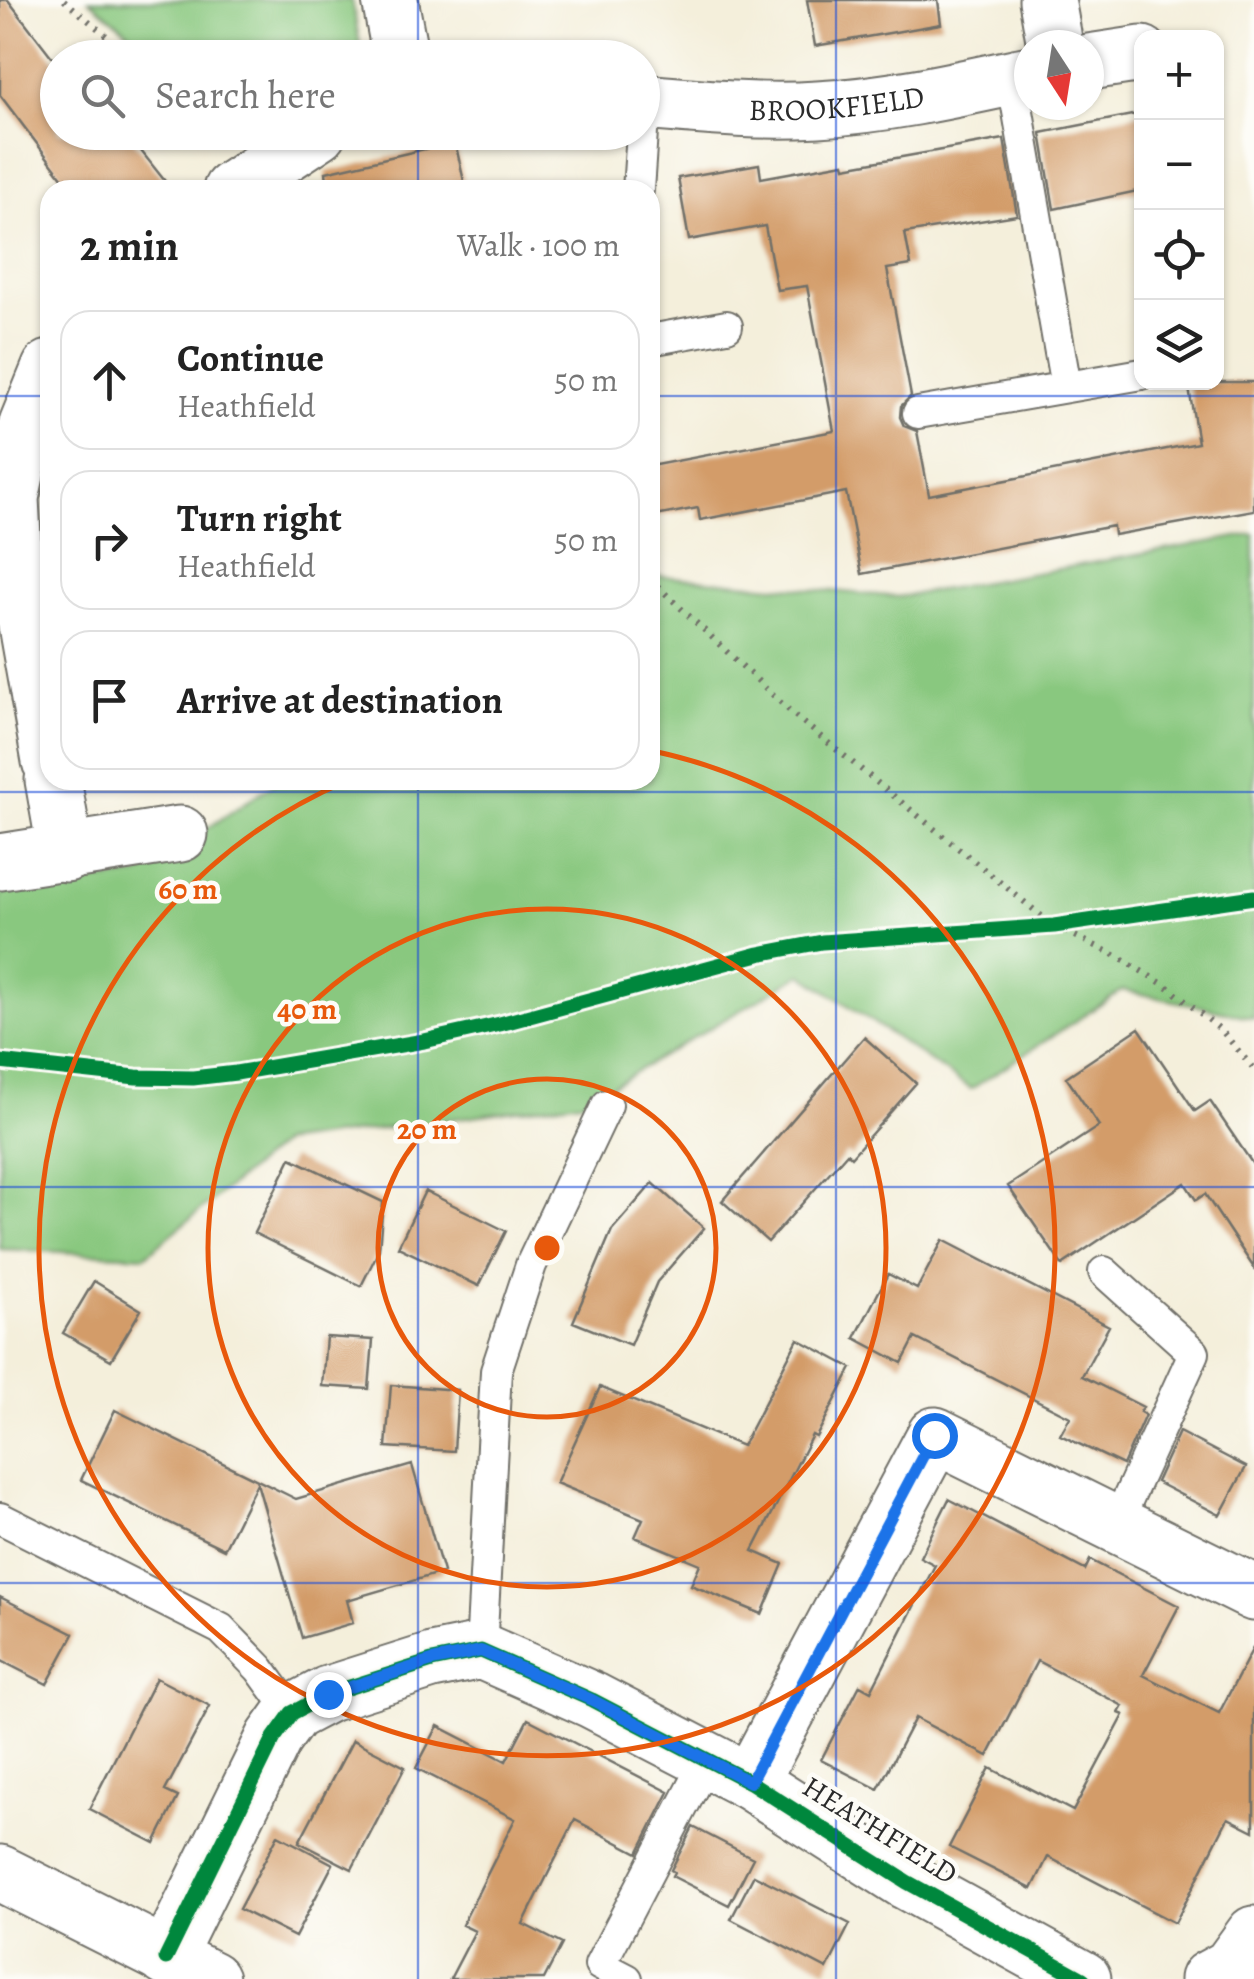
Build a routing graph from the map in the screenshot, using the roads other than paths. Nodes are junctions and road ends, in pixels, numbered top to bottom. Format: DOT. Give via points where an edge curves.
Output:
graph roads {
  1 [pos="390,0"];
  2 [pos="1047,0"];
  3 [pos="1052,30"];
  4 [pos="397,40"];
  5 [pos="1134,55"];
  6 [pos="1104,60"];
  7 [pos="1014,77"];
  8 [pos="660,114"];
  9 [pos="1027,120"];
  10 [pos="292,150"];
  11 [pos="641,150"];
  12 [pos="246,180"];
  13 [pos="639,180"];
  14 [pos="726,326"];
  15 [pos="660,338"];
  16 [pos="1134,375"];
  17 [pos="1066,387"];
  18 [pos="40,392"];
  19 [pos="918,412"];
  20 [pos="5,499"];
  21 [pos="40,705"];
  22 [pos="55,790"];
  23 [pos="180,834"];
  24 [pos="66,854"];
  25 [pos="0,862"];
  26 [pos="607,1104"];
  27 [pos="1104,1272"];
  28 [pos="0,1518"];
  29 [pos="1116,1525"];
  30 [pos="1254,1593"];
  31 [pos="481,1651"];
  32 [pos="292,1714"];
  33 [pos="729,1771"];
  34 [pos="0,1874"];
  35 [pos="1254,1934"];
  36 [pos="188,1969"];
  37 [pos="628,1979"];
  38 [pos="1083,1979"];
  39 [pos="1208,1979"];
  1 -- 4 [label="street"];
  2 -- 3 [label="street"];
  5 -- 6 [label="street"];
  7 -- 8 [label="street, BROOKFIELD" via="815,110 704,108"];
  9 -- 17 [label="lane"];
  10 -- 12 [label="street"];
  11 -- 13 [label="lane"];
  14 -- 15 [label="lane"];
  16 -- 17 [label="lane"];
  17 -- 19 [label="lane"];
  18 -- 20 [label="street"];
  20 -- 21 [label="street"];
  22 -- 24 [label="street"];
  23 -- 24 [label="street"];
  24 -- 25 [label="street"];
  26 -- 31 [label="lane" via="531,1265 496,1371"];
  27 -- 29 [label="lane" via="1194,1353"];
  28 -- 32 [label="lane" via="221,1629"];
  29 -- 30 [label="street"];
  29 -- 33 [label="street" via="934,1435"];
  31 -- 32 [label="street" via="328,1694"];
  31 -- 33 [label="street, HEATHFIELD"];
  32 -- 36 [label="street" via="274,1738"];
  33 -- 37 [label="lane" via="600,1965"];
  33 -- 38 [label="street, HEATHFIELD" via="907,1882"];
  34 -- 36 [label="street"];
  35 -- 39 [label="street" via="1230,1967"];
}
